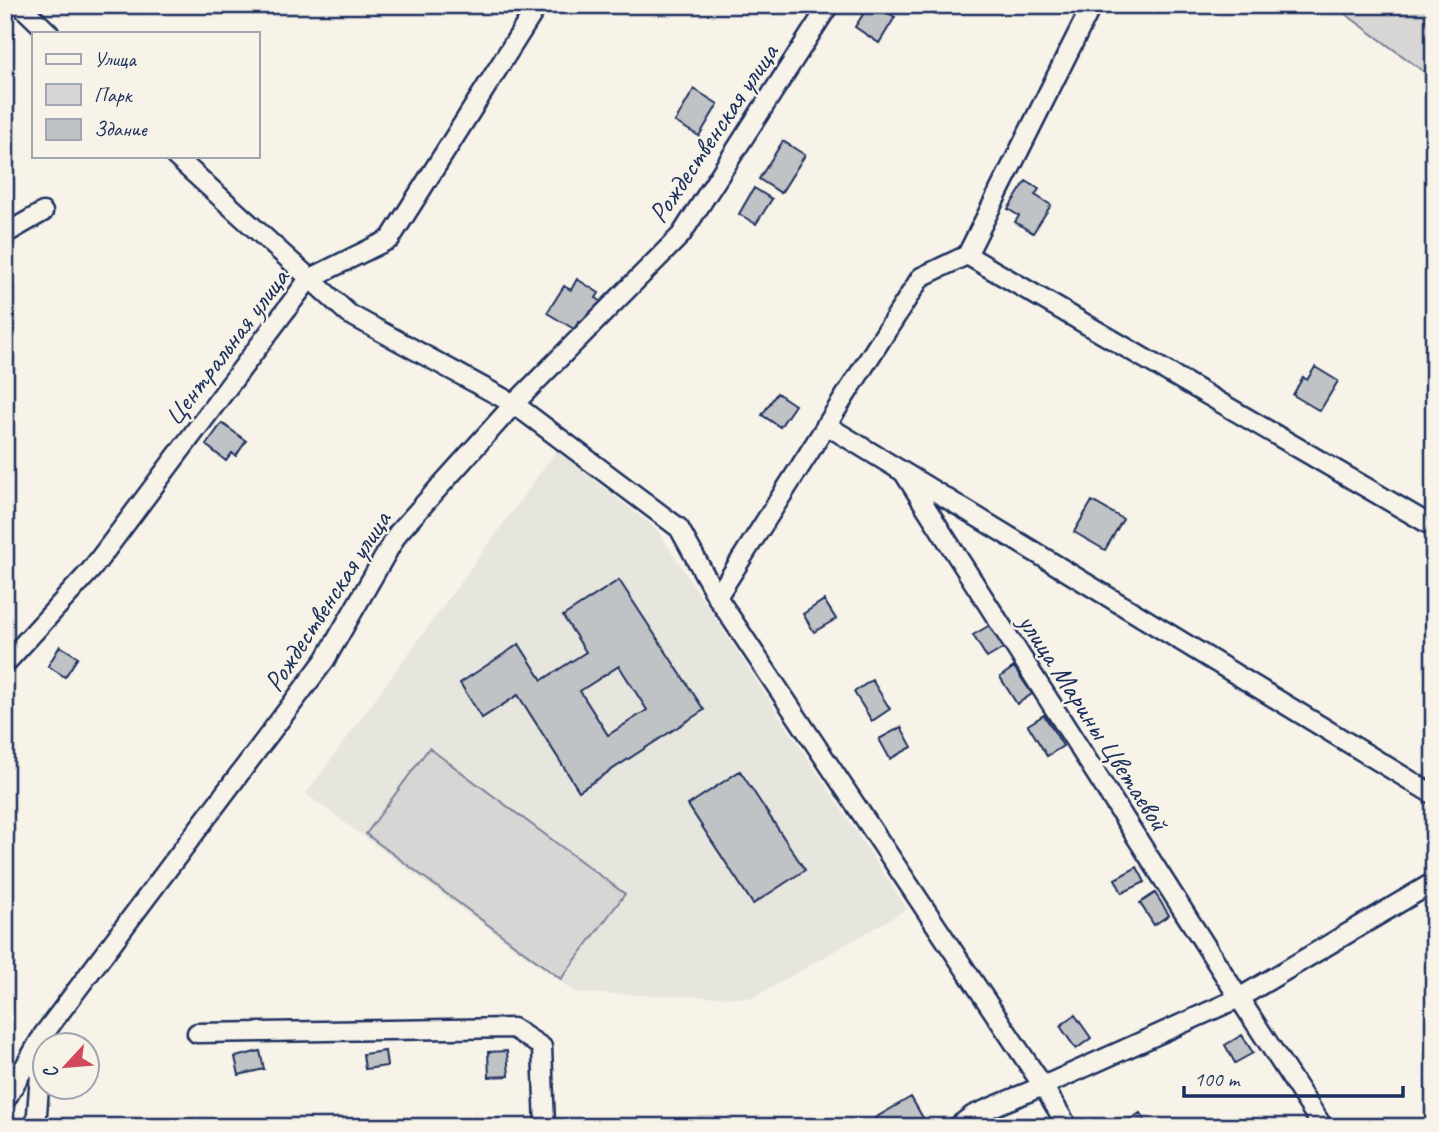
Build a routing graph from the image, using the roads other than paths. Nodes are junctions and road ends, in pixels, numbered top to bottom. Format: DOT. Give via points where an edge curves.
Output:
graph roads {
  1 [pos="20,5"];
  2 [pos="538,5"];
  3 [pos="830,5"];
  4 [pos="1092,5"];
  5 [pos="48,32"];
  6 [pos="177,158"];
  7 [pos="43,212"];
  8 [pos="5,234"];
  9 [pos="967,255"];
  10 [pos="309,279"];
  11 [pos="514,404"];
  12 [pos="827,425"];
  13 [pos="904,473"];
  14 [pos="1434,527"];
  15 [pos="717,597"];
  16 [pos="5,664"];
  17 [pos="1434,795"];
  18 [pos="1434,882"];
  19 [pos="1240,998"];
  20 [pos="47,1030"];
  21 [pos="197,1033"];
  22 [pos="32,1054"];
  23 [pos="1042,1086"];
  24 [pos="38,1100"];
  25 [pos="5,1101"];
  26 [pos="36,1127"];
  27 [pos="545,1127"];
  28 [pos="957,1127"];
  29 [pos="1068,1127"];
  30 [pos="1323,1127"];
  1 -- 5 [label="street"];
  2 -- 10 [label="street, Центральная улица" via="390,239"];
  3 -- 11 [label="street, Рождественская улица" via="681,235"];
  4 -- 9 [label="street"];
  6 -- 10 [label="street"];
  7 -- 8 [label="street"];
  9 -- 12 [label="street" via="921,277"];
  9 -- 14 [label="street"];
  10 -- 11 [label="street" via="349,314"];
  10 -- 16 [label="street, Центральная улица" via="91,570"];
  11 -- 15 [label="street" via="679,528"];
  11 -- 20 [label="street, Рождественская улица" via="398,533 325,660"];
  12 -- 13 [label="street, улица Марины Цветаевой"];
  12 -- 15 [label="street"];
  13 -- 17 [label="street, улица Марины Цветаевой"];
  13 -- 19 [label="street, улица Марины Цветаевой"];
  15 -- 23 [label="street"];
  18 -- 19 [label="street"];
  19 -- 23 [label="street"];
  19 -- 30 [label="street, улица Марины Цветаевой"];
  21 -- 27 [label="street" via="513,1028 542,1047"];
  22 -- 25 [label="street, Рождественская улица"];
  23 -- 28 [label="street" via="973,1115"];
  23 -- 29 [label="street"];
  24 -- 26 [label="street"];
}
